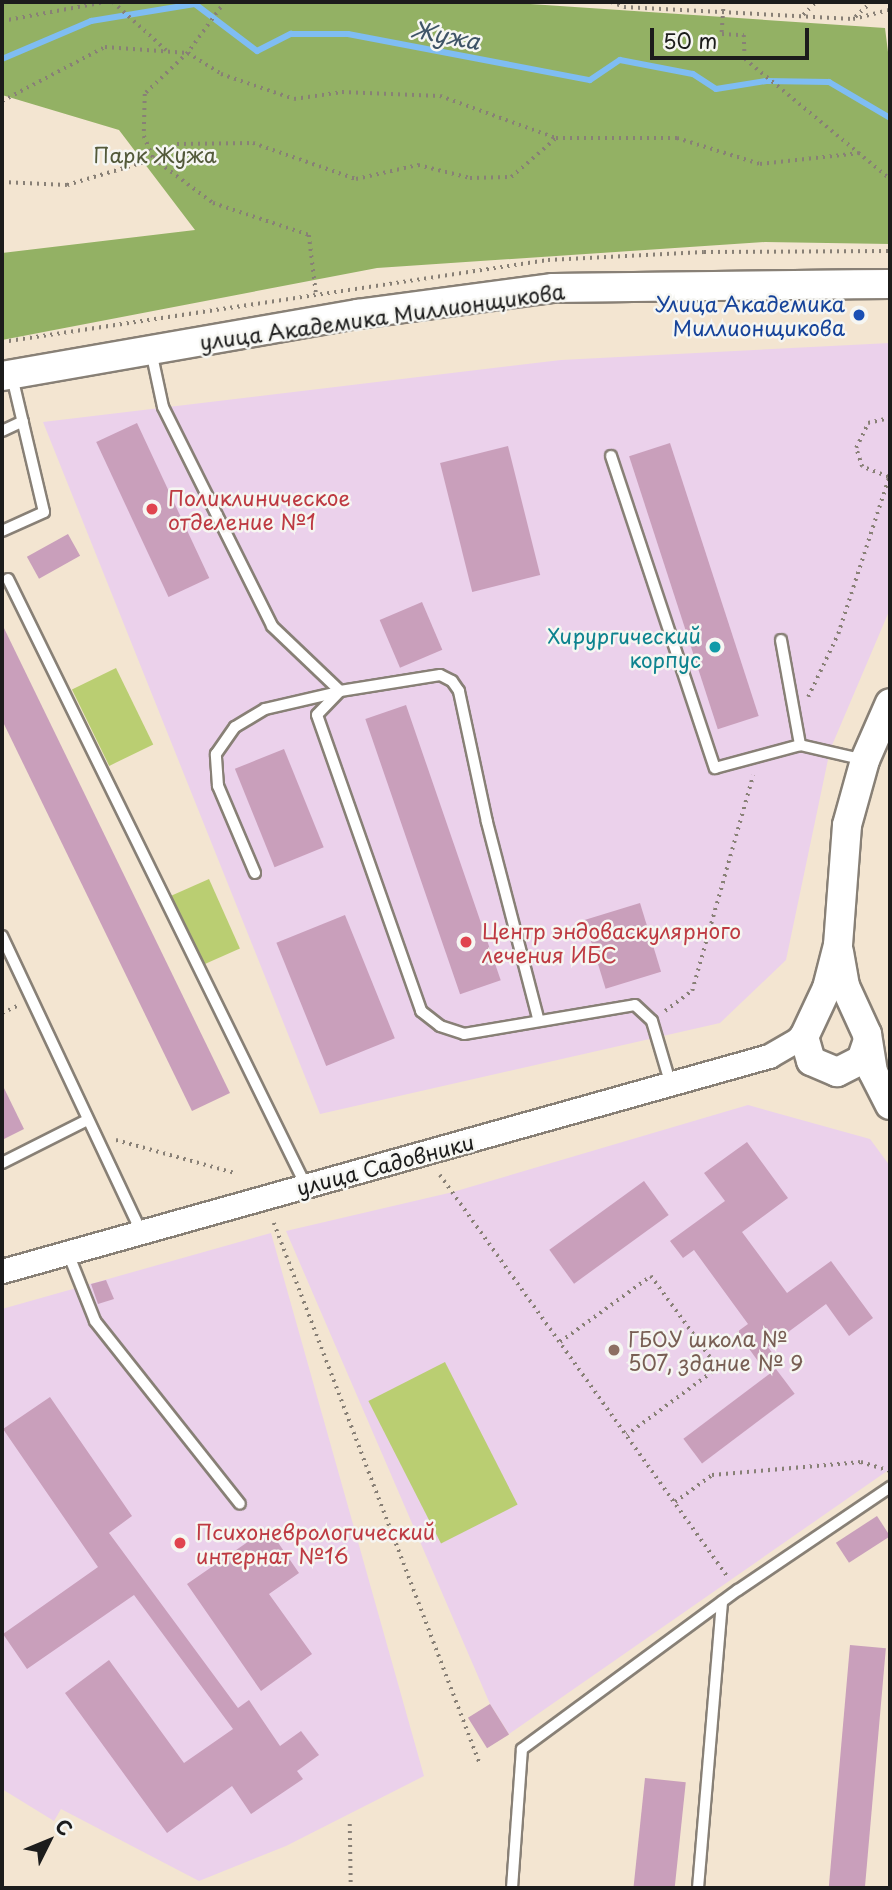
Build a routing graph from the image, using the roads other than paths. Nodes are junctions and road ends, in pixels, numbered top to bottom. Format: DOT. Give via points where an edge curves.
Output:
graph roads {
  1 [pos="890,284"];
  2 [pos="151,350"];
  3 [pos="7,375"];
  4 [pos="23,421"];
  5 [pos="2,431"];
  6 [pos="611,456"];
  7 [pos="2,531"];
  8 [pos="8,579"];
  9 [pos="781,640"];
  10 [pos="340,691"];
  11 [pos="890,703"];
  12 [pos="800,745"];
  13 [pos="865,760"];
  14 [pos="255,873"];
  15 [pos="2,936"];
  16 [pos="838,945"];
  17 [pos="538,1018"];
  18 [pos="808,1025"];
  19 [pos="863,1030"];
  20 [pos="769,1056"];
  21 [pos="823,1069"];
  22 [pos="671,1085"];
  23 [pos="890,1107"];
  24 [pos="88,1122"];
  25 [pos="2,1163"];
  26 [pos="306,1186"];
  27 [pos="141,1232"];
  28 [pos="68,1253"];
  29 [pos="2,1271"];
  30 [pos="890,1487"];
  31 [pos="240,1504"];
  32 [pos="722,1602"];
  33 [pos="512,1888"];
  34 [pos="698,1888"];
  1 -- 2 [label="street, улица Академика Миллионщикова" via="553,288 358,314"];
  2 -- 3 [label="street, улица Академика Миллионщикова"];
  2 -- 10 [label="lane" via="163,407 272,626"];
  3 -- 4 [label="lane"];
  4 -- 5 [label="lane"];
  4 -- 7 [label="lane" via="44,512"];
  6 -- 12 [label="lane" via="715,768"];
  8 -- 26 [label="lane"];
  9 -- 12 [label="lane"];
  10 -- 14 [label="lane" via="265,709 223,738 216,754 218,786"];
  10 -- 17 [label="lane" via="440,675 453,681"];
  10 -- 17 [label="lane" via="317,715 421,1010 440,1026 464,1034"];
  11 -- 13 [label="street, улица Садовники"];
  12 -- 13 [label="lane"];
  13 -- 16 [label="street, улица Садовники" via="847,825"];
  15 -- 24 [label="lane"];
  16 -- 18 [label="street, улица Садовники" via="827,988"];
  16 -- 19 [label="street, улица Садовники"];
  17 -- 22 [label="lane" via="627,1004 642,1009 652,1021"];
  18 -- 19 [label="street, улица Садовники" via="834,1009"];
  18 -- 20 [label="street, улица Садовники" via="797,1040"];
  18 -- 21 [label="street" via="807,1054"];
  19 -- 21 [label="street" via="854,1066"];
  19 -- 23 [label="street" via="873,1072"];
  20 -- 21 [label="street, улица Садовники" via="786,1056"];
  20 -- 22 [label="street, улица Садовники"];
  21 -- 23 [label="street" via="864,1088"];
  22 -- 26 [label="street, улица Садовники"];
  24 -- 25 [label="lane"];
  24 -- 27 [label="lane"];
  26 -- 27 [label="street, улица Садовники"];
  27 -- 28 [label="street, улица Садовники"];
  28 -- 29 [label="street, улица Садовники"];
  28 -- 31 [label="lane" via="95,1321"];
  30 -- 32 [label="lane"];
  32 -- 33 [label="lane" via="522,1749"];
  32 -- 34 [label="lane"];
}
